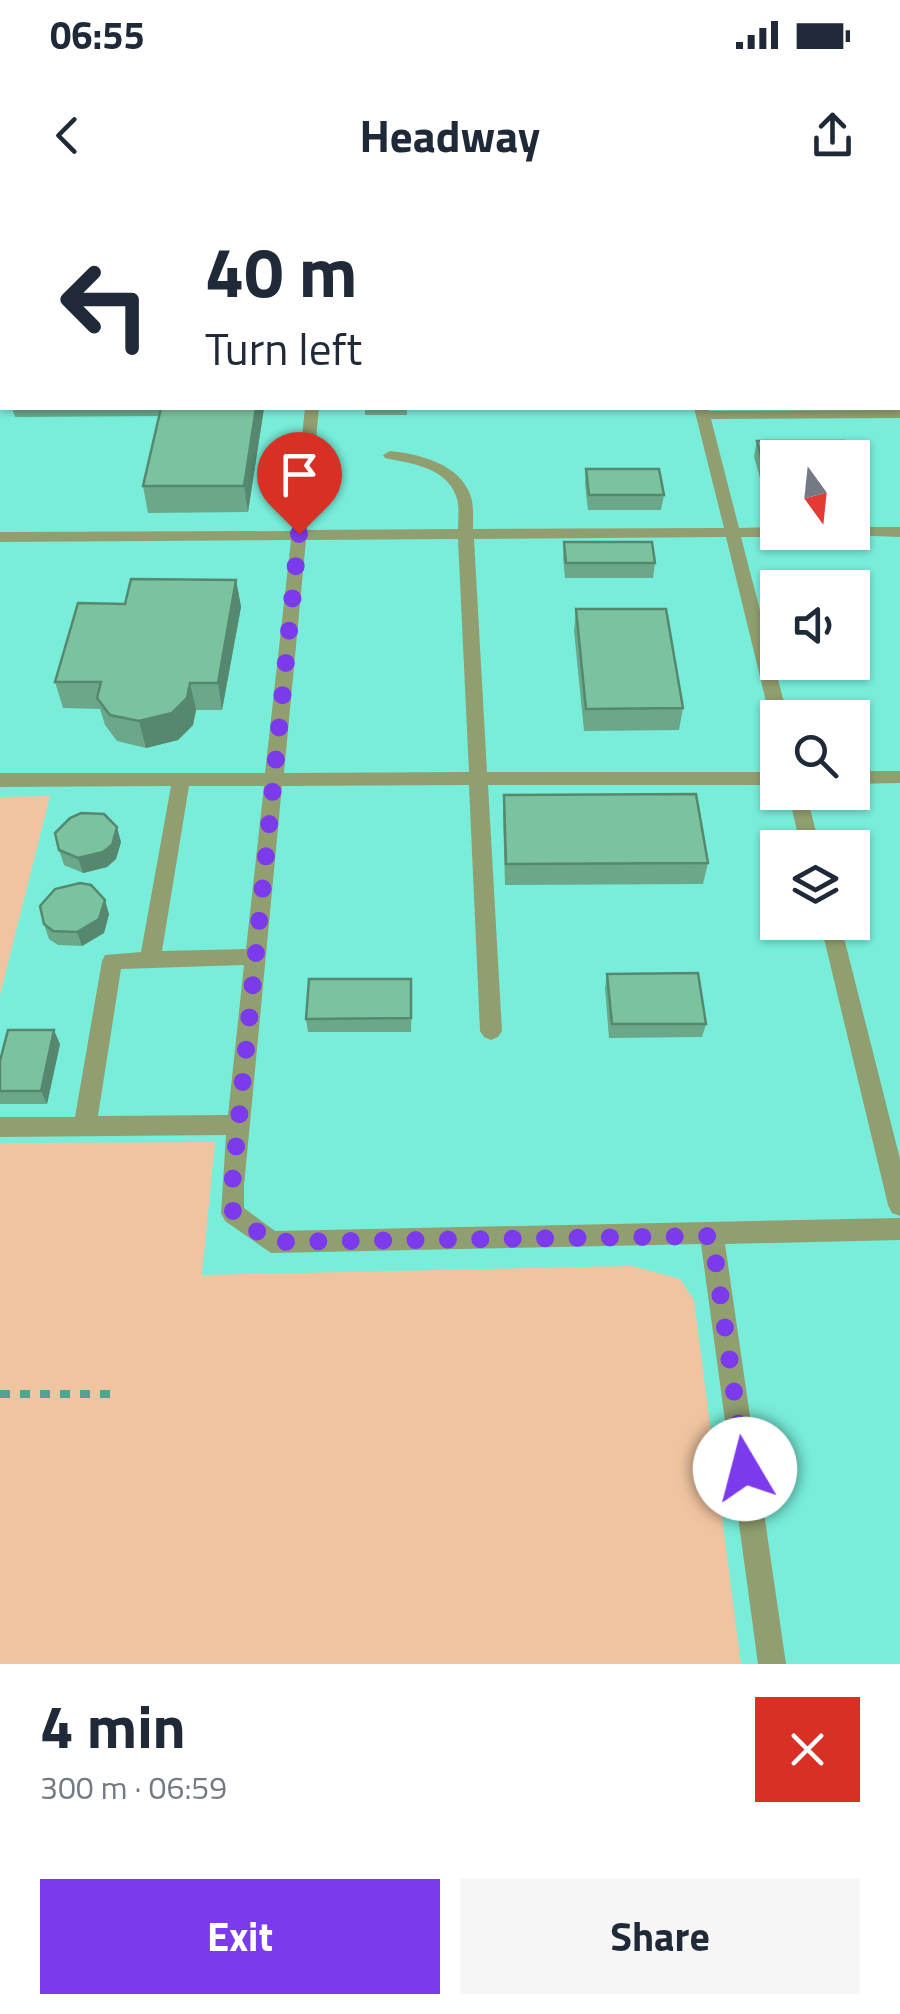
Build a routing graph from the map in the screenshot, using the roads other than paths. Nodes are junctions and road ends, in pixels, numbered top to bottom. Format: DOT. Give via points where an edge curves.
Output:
graph roads {
  1 [pos="312,410"];
  2 [pos="702,412"];
  3 [pos="900,414"];
  4 [pos="390,455"];
  5 [pos="734,532"];
  6 [pos="760,532"];
  7 [pos="870,532"];
  8 [pos="900,532"];
  9 [pos="299,534"];
  10 [pos="466,536"];
  11 [pos="0,537"];
  12 [pos="775,700"];
  13 [pos="760,778"];
  14 [pos="870,778"];
  15 [pos="900,778"];
  16 [pos="478,779"];
  17 [pos="0,780"];
  18 [pos="180,780"];
  19 [pos="276,780"];
  20 [pos="834,940"];
  21 [pos="256,957"];
  22 [pos="150,960"];
  23 [pos="490,1032"];
  24 [pos="238,1124"];
  25 [pos="85,1126"];
  26 [pos="0,1127"];
  27 [pos="900,1205"];
  28 [pos="900,1229"];
  29 [pos="712,1236"];
  30 [pos="772,1664"];
  1 -- 9 [label="lane"];
  2 -- 3 [label="lane"];
  2 -- 5 [label="lane"];
  4 -- 10 [label="lane" via="425,459 449,472 464,496"];
  5 -- 6 [label="lane"];
  5 -- 10 [label="lane"];
  5 -- 12 [label="lane"];
  7 -- 8 [label="lane"];
  9 -- 10 [label="lane"];
  9 -- 11 [label="lane"];
  9 -- 19 [label="lane"];
  10 -- 16 [label="lane"];
  13 -- 16 [label="lane"];
  14 -- 15 [label="lane"];
  16 -- 19 [label="lane"];
  16 -- 23 [label="lane"];
  17 -- 18 [label="lane"];
  18 -- 19 [label="lane"];
  18 -- 22 [label="lane"];
  19 -- 21 [label="lane"];
  20 -- 27 [label="lane"];
  21 -- 22 [label="lane"];
  21 -- 24 [label="lane"];
  22 -- 25 [label="lane" via="112,961"];
  24 -- 25 [label="lane"];
  24 -- 29 [label="lane" via="233,1213 271,1242"];
  25 -- 26 [label="lane"];
  28 -- 29 [label="lane"];
  29 -- 30 [label="lane"];
}
